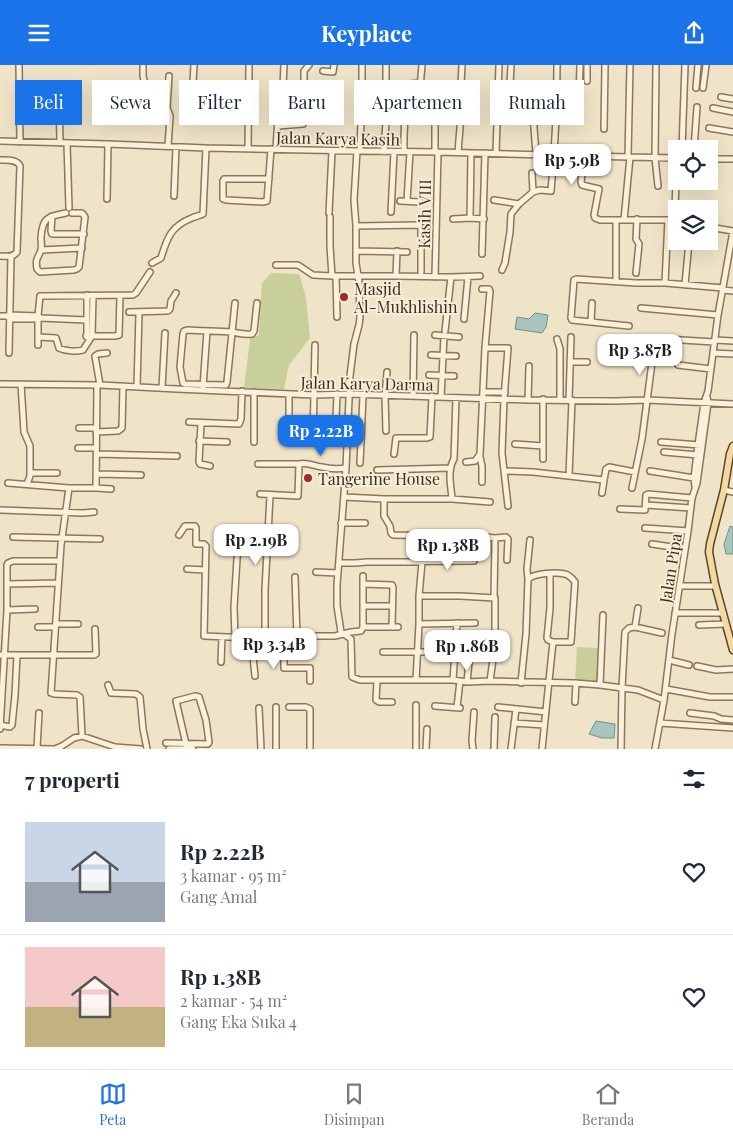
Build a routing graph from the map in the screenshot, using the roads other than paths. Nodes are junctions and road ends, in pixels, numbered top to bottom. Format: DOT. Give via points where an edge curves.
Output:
graph roads {
  1 [pos="19,65"];
  2 [pos="143,65"];
  3 [pos="194,65"];
  4 [pos="249,65"];
  5 [pos="284,65"];
  6 [pos="309,65"];
  7 [pos="334,65"];
  8 [pos="362,65"];
  9 [pos="386,65"];
  10 [pos="422,65"];
  11 [pos="462,65"];
  12 [pos="499,65"];
  13 [pos="511,65"];
  14 [pos="557,65"];
  15 [pos="580,65"];
  16 [pos="587,65"];
  17 [pos="605,65"];
  18 [pos="630,65"];
  19 [pos="656,65"];
  20 [pos="685,65"];
  21 [pos="698,65"];
  22 [pos="706,65"];
  23 [pos="324,71"];
  24 [pos="169,76"];
  25 [pos="144,80"];
  26 [pos="193,80"];
  27 [pos="249,80"];
  28 [pos="283,80"];
  29 [pos="304,80"];
  30 [pos="362,80"];
  31 [pos="420,80"];
  32 [pos="461,80"];
  33 [pos="510,80"];
  34 [pos="580,80"];
  35 [pos="587,81"];
  36 [pos="696,88"];
  37 [pos="704,88"];
  38 [pos="721,97"];
  39 [pos="733,99"];
  40 [pos="697,107"];
  41 [pos="714,108"];
  42 [pos="733,112"];
  43 [pos="60,125"];
  44 [pos="248,125"];
  45 [pos="278,125"];
  46 [pos="362,125"];
  47 [pos="404,125"];
  48 [pos="436,125"];
  49 [pos="460,125"];
  50 [pos="534,125"];
  51 [pos="709,128"];
  52 [pos="604,129"];
  53 [pos="733,132"];
  54 [pos="682,140"];
  55 [pos="695,140"];
  56 [pos="0,141"];
  57 [pos="20,142"];
  58 [pos="60,143"];
  59 [pos="67,143"];
  60 [pos="108,144"];
  61 [pos="168,146"];
  62 [pos="176,147"];
  63 [pos="206,148"];
  64 [pos="248,149"];
  65 [pos="274,149"];
  66 [pos="332,151"];
  67 [pos="358,151"];
  68 [pos="384,152"];
  69 [pos="394,152"];
  70 [pos="407,152"];
  71 [pos="437,152"];
  72 [pos="458,152"];
  73 [pos="471,153"];
  74 [pos="485,153"];
  75 [pos="496,153"];
  76 [pos="536,154"];
  77 [pos="555,155"];
  78 [pos="584,156"];
  79 [pos="629,157"];
  80 [pos="655,157"];
  81 [pos="668,158"];
  82 [pos="718,159"];
  83 [pos="733,159"];
  84 [pos="0,160"];
  85 [pos="532,173"];
  86 [pos="269,179"];
  87 [pos="658,186"];
  88 [pos="533,192"];
  89 [pos="174,195"];
  90 [pos="108,199"];
  91 [pos="494,200"];
  92 [pos="400,201"];
  93 [pos="407,201"];
  94 [pos="420,202"];
  95 [pos="519,204"];
  96 [pos="69,211"];
  97 [pos="390,212"];
  98 [pos="52,216"];
  99 [pos="470,218"];
  100 [pos="454,219"];
  101 [pos="484,219"];
  102 [pos="637,219"];
  103 [pos="616,220"];
  104 [pos="624,220"];
  105 [pos="668,220"];
  106 [pos="356,226"];
  107 [pos="718,228"];
  108 [pos="733,231"];
  109 [pos="84,234"];
  110 [pos="82,248"];
  111 [pos="41,250"];
  112 [pos="688,250"];
  113 [pos="356,251"];
  114 [pos="396,251"];
  115 [pos="407,252"];
  116 [pos="482,254"];
  117 [pos="0,256"];
  118 [pos="11,256"];
  119 [pos="152,263"];
  120 [pos="276,265"];
  121 [pos="726,269"];
  122 [pos="733,269"];
  123 [pos="502,270"];
  124 [pos="150,271"];
  125 [pos="421,272"];
  126 [pos="636,273"];
  127 [pos="334,276"];
  128 [pos="359,276"];
  129 [pos="396,276"];
  130 [pos="435,277"];
  131 [pos="451,277"];
  132 [pos="468,277"];
  133 [pos="480,277"];
  134 [pos="616,281"];
  135 [pos="665,283"];
  136 [pos="685,285"];
  137 [pos="482,289"];
  138 [pos="723,289"];
  139 [pos="733,291"];
  140 [pos="176,293"];
  141 [pos="90,296"];
  142 [pos="120,296"];
  143 [pos="234,303"];
  144 [pos="257,303"];
  145 [pos="592,303"];
  146 [pos="641,308"];
  147 [pos="129,312"];
  148 [pos="139,313"];
  149 [pos="718,315"];
  150 [pos="0,316"];
  151 [pos="9,317"];
  152 [pos="39,317"];
  153 [pos="337,317"];
  154 [pos="464,319"];
  155 [pos="86,320"];
  156 [pos="591,322"];
  157 [pos="628,326"];
  158 [pos="207,331"];
  159 [pos="232,332"];
  160 [pos="165,333"];
  161 [pos="444,334"];
  162 [pos="414,335"];
  163 [pos="435,335"];
  164 [pos="38,337"];
  165 [pos="459,337"];
  166 [pos="571,337"];
  167 [pos="89,338"];
  168 [pos="557,339"];
  169 [pos="666,339"];
  170 [pos="715,341"];
  171 [pos="733,341"];
  172 [pos="38,345"];
  173 [pos="314,345"];
  174 [pos="485,348"];
  175 [pos="9,353"];
  176 [pos="107,353"];
  177 [pos="712,353"];
  178 [pos="431,355"];
  179 [pos="653,355"];
  180 [pos="733,355"];
  181 [pos="443,356"];
  182 [pos="456,356"];
  183 [pos="570,362"];
  184 [pos="587,362"];
  185 [pos="678,365"];
  186 [pos="529,366"];
  187 [pos="710,369"];
  188 [pos="387,372"];
  189 [pos="429,375"];
  190 [pos="442,376"];
  191 [pos="454,376"];
  192 [pos="21,384"];
  193 [pos="0,385"];
  194 [pos="99,385"];
  195 [pos="123,386"];
  196 [pos="137,387"];
  197 [pos="202,387"];
  198 [pos="162,388"];
  199 [pos="242,391"];
  200 [pos="254,392"];
  201 [pos="289,394"];
  202 [pos="314,395"];
  203 [pos="337,395"];
  204 [pos="350,395"];
  205 [pos="483,395"];
  206 [pos="363,396"];
  207 [pos="386,396"];
  208 [pos="432,396"];
  209 [pos="504,396"];
  210 [pos="413,397"];
  211 [pos="441,397"];
  212 [pos="456,398"];
  213 [pos="528,399"];
  214 [pos="544,399"];
  215 [pos="560,399"];
  216 [pos="707,399"];
  217 [pos="570,400"];
  218 [pos="647,400"];
  219 [pos="733,404"];
  220 [pos="189,422"];
  221 [pos="201,423"];
  222 [pos="79,428"];
  223 [pos="96,430"];
  224 [pos="289,430"];
  225 [pos="386,431"];
  226 [pos="199,441"];
  227 [pos="227,441"];
  228 [pos="314,441"];
  229 [pos="335,441"];
  230 [pos="254,442"];
  231 [pos="661,442"];
  232 [pos="515,444"];
  233 [pos="700,445"];
  234 [pos="543,446"];
  235 [pos="733,446"];
  236 [pos="96,447"];
  237 [pos="78,448"];
  238 [pos="664,451"];
  239 [pos="97,454"];
  240 [pos="394,454"];
  241 [pos="698,455"];
  242 [pos="177,456"];
  243 [pos="480,457"];
  244 [pos="543,459"];
  245 [pos="466,462"];
  246 [pos="360,463"];
  247 [pos="258,464"];
  248 [pos="299,464"];
  249 [pos="210,467"];
  250 [pos="450,468"];
  251 [pos="346,469"];
  252 [pos="377,470"];
  253 [pos="505,471"];
  254 [pos="650,471"];
  255 [pos="635,472"];
  256 [pos="30,473"];
  257 [pos="57,473"];
  258 [pos="96,474"];
  259 [pos="142,475"];
  260 [pos="569,476"];
  261 [pos="694,478"];
  262 [pos="604,481"];
  263 [pos="8,483"];
  264 [pos="482,483"];
  265 [pos="27,484"];
  266 [pos="695,487"];
  267 [pos="69,488"];
  268 [pos="96,488"];
  269 [pos="632,488"];
  270 [pos="110,489"];
  271 [pos="724,490"];
  272 [pos="733,492"];
  273 [pos="602,493"];
  274 [pos="260,494"];
  275 [pos="270,495"];
  276 [pos="344,497"];
  277 [pos="692,498"];
  278 [pos="384,499"];
  279 [pos="452,499"];
  280 [pos="490,501"];
  281 [pos="646,505"];
  282 [pos="508,506"];
  283 [pos="691,508"];
  284 [pos="620,509"];
  285 [pos="0,510"];
  286 [pos="65,512"];
  287 [pos="94,512"];
  288 [pos="342,523"];
  289 [pos="365,523"];
  290 [pos="645,528"];
  291 [pos="688,531"];
  292 [pos="179,535"];
  293 [pos="421,536"];
  294 [pos="13,537"];
  295 [pos="62,537"];
  296 [pos="496,538"];
  297 [pos="100,539"];
  298 [pos="530,540"];
  299 [pos="267,542"];
  300 [pos="652,544"];
  301 [pos="685,549"];
  302 [pos="507,560"];
  303 [pos="60,561"];
  304 [pos="474,561"];
  305 [pos="422,562"];
  306 [pos="339,563"];
  307 [pos="187,569"];
  308 [pos="205,570"];
  309 [pos="316,572"];
  310 [pos="338,573"];
  311 [pos="550,573"];
  312 [pos="363,576"];
  313 [pos="295,577"];
  314 [pos="528,579"];
  315 [pos="58,583"];
  316 [pos="7,584"];
  317 [pos="363,584"];
  318 [pos="680,587"];
  319 [pos="715,587"];
  320 [pos="419,596"];
  321 [pos="494,598"];
  322 [pos="363,606"];
  323 [pos="392,606"];
  324 [pos="638,608"];
  325 [pos="34,609"];
  326 [pos="7,610"];
  327 [pos="675,613"];
  328 [pos="723,613"];
  329 [pos="603,615"];
  330 [pos="457,623"];
  331 [pos="475,623"];
  332 [pos="78,624"];
  333 [pos="419,624"];
  334 [pos="726,624"];
  335 [pos="699,625"];
  336 [pos="56,626"];
  337 [pos="38,627"];
  338 [pos="363,627"];
  339 [pos="635,627"];
  340 [pos="95,629"];
  341 [pos="662,633"];
  342 [pos="344,635"];
  343 [pos="297,636"];
  344 [pos="222,637"];
  345 [pos="235,637"];
  346 [pos="265,637"];
  347 [pos="284,637"];
  348 [pos="251,638"];
  349 [pos="471,642"];
  350 [pos="553,642"];
  351 [pos="732,647"];
  352 [pos="418,651"];
  353 [pos="382,652"];
  354 [pos="441,652"];
  355 [pos="2,655"];
  356 [pos="17,655"];
  357 [pos="54,655"];
  358 [pos="669,660"];
  359 [pos="221,662"];
  360 [pos="689,665"];
  361 [pos="697,666"];
  362 [pos="733,669"];
  363 [pos="255,676"];
  364 [pos="416,680"];
  365 [pos="453,680"];
  366 [pos="310,681"];
  367 [pos="377,681"];
  368 [pos="460,681"];
  369 [pos="490,681"];
  370 [pos="467,682"];
  371 [pos="521,683"];
  372 [pos="548,683"];
  373 [pos="576,683"];
  374 [pos="108,685"];
  375 [pos="600,685"];
  376 [pos="622,688"];
  377 [pos="666,689"];
  378 [pos="733,697"];
  379 [pos="664,700"];
  380 [pos="392,702"];
  381 [pos="575,702"];
  382 [pos="416,705"];
  383 [pos="436,706"];
  384 [pos="276,707"];
  385 [pos="289,707"];
  386 [pos="498,707"];
  387 [pos="259,708"];
  388 [pos="516,709"];
  389 [pos="474,712"];
  390 [pos="546,712"];
  391 [pos="39,713"];
  392 [pos="690,713"];
  393 [pos="495,717"];
  394 [pos="733,720"];
  395 [pos="514,723"];
  396 [pos="660,723"];
  397 [pos="0,725"];
  398 [pos="544,725"];
  399 [pos="733,728"];
  400 [pos="0,729"];
  401 [pos="427,729"];
  402 [pos="82,736"];
  403 [pos="166,743"];
  404 [pos="187,746"];
  405 [pos="0,748"];
  406 [pos="37,748"];
  407 [pos="115,748"];
  408 [pos="20,749"];
  409 [pos="54,749"];
  410 [pos="140,749"];
  411 [pos="146,749"];
  412 [pos="169,749"];
  413 [pos="192,749"];
  414 [pos="262,749"];
  415 [pos="276,749"];
  416 [pos="310,749"];
  417 [pos="416,749"];
  418 [pos="426,749"];
  419 [pos="473,749"];
  420 [pos="494,749"];
  421 [pos="511,749"];
  422 [pos="542,749"];
  423 [pos="621,749"];
  424 [pos="656,749"];
  1 -- 57 [label="street"];
  2 -- 25 [label="street"];
  3 -- 26 [label="street"];
  4 -- 27 [label="street"];
  5 -- 28 [label="street"];
  6 -- 29 [label="street" via="304,71"];
  7 -- 23 [label="street" via="334,71"];
  8 -- 30 [label="street"];
  9 -- 68 [label="street"];
  10 -- 31 [label="street"];
  11 -- 32 [label="street"];
  12 -- 75 [label="street"];
  13 -- 33 [label="street"];
  14 -- 77 [label="street"];
  15 -- 34 [label="street"];
  16 -- 35 [label="street"];
  17 -- 52 [label="street"];
  18 -- 79 [label="street"];
  19 -- 80 [label="street"];
  20 -- 54 [label="street"];
  21 -- 36 [label="street"];
  22 -- 37 [label="street"];
  24 -- 61 [label="street"];
  38 -- 39 [label="street"];
  40 -- 55 [label="street"];
  41 -- 42 [label="street"];
  43 -- 58 [label="street"];
  44 -- 64 [label="street"];
  45 -- 65 [label="street"];
  46 -- 67 [label="street"];
  47 -- 70 [label="street"];
  48 -- 71 [label="street, Kasih VIII"];
  49 -- 72 [label="street"];
  50 -- 76 [label="street"];
  51 -- 53 [label="street"];
  56 -- 57 [label="street, Jalan Karya Kasih"];
  57 -- 58 [label="street, Jalan Karya Kasih"];
  58 -- 59 [label="street, Jalan Karya Kasih"];
  59 -- 60 [label="street, Jalan Karya Kasih"];
  59 -- 96 [label="street"];
  60 -- 61 [label="street, Jalan Karya Kasih"];
  60 -- 90 [label="street"];
  61 -- 62 [label="street, Jalan Karya Kasih"];
  62 -- 63 [label="street, Jalan Karya Kasih"];
  62 -- 89 [label="street"];
  63 -- 64 [label="street, Jalan Karya Kasih"];
  63 -- 119 [label="street" via="203,215 172,230 161,258"];
  64 -- 65 [label="street, Jalan Karya Kasih"];
  65 -- 66 [label="street, Jalan Karya Kasih"];
  65 -- 86 [label="street"];
  66 -- 67 [label="street, Jalan Karya Kasih"];
  66 -- 127 [label="street" via="330,246"];
  67 -- 68 [label="street, Jalan Karya Kasih"];
  67 -- 106 [label="street" via="354,200"];
  68 -- 69 [label="street, Jalan Karya Kasih"];
  69 -- 70 [label="street, Jalan Karya Kasih"];
  69 -- 97 [label="street"];
  70 -- 71 [label="street, Jalan Karya Kasih"];
  70 -- 93 [label="street"];
  71 -- 72 [label="street, Jalan Karya Kasih"];
  71 -- 130 [label="street, Kasih VIII"];
  72 -- 73 [label="street, Jalan Karya Kasih"];
  73 -- 74 [label="street, Jalan Karya Kasih"];
  73 -- 99 [label="street"];
  74 -- 75 [label="street, Jalan Karya Kasih"];
  74 -- 101 [label="street"];
  75 -- 76 [label="street, Jalan Karya Kasih"];
  76 -- 77 [label="street, Jalan Karya Kasih"];
  77 -- 78 [label="street, Jalan Karya Kasih"];
  77 -- 88 [label="street" via="550,191"];
  78 -- 79 [label="street, Jalan Karya Kasih"];
  78 -- 103 [label="street" via="582,185 599,189 595,218"];
  79 -- 80 [label="street, Jalan Karya Kasih"];
  79 -- 104 [label="street"];
  80 -- 81 [label="street, Jalan Karya Kasih"];
  80 -- 87 [label="street"];
  82 -- 83 [label="street"];
  84 -- 118 [label="street" via="16,162 20,166 18,250"];
  85 -- 88 [label="street"];
  86 -- 86 [label="street" via="224,179 223,199 266,202"];
  88 -- 95 [label="street"];
  91 -- 95 [label="street"];
  92 -- 93 [label="street"];
  93 -- 94 [label="street"];
  95 -- 123 [label="street" via="511,214"];
  96 -- 98 [label="street"];
  96 -- 109 [label="street" via="85,215"];
  98 -- 109 [label="street" via="52,235"];
  98 -- 111 [label="street" via="43,224"];
  99 -- 100 [label="street"];
  99 -- 101 [label="street"];
  101 -- 116 [label="street"];
  102 -- 104 [label="street"];
  102 -- 105 [label="street"];
  102 -- 126 [label="street"];
  103 -- 104 [label="street"];
  103 -- 134 [label="street"];
  105 -- 135 [label="street"];
  106 -- 113 [label="street"];
  106 -- 125 [label="street" via="421,226"];
  107 -- 108 [label="street"];
  108 -- 121 [label="street"];
  109 -- 110 [label="street"];
  110 -- 111 [label="street"];
  110 -- 111 [label="street" via="78,269 43,272 38,271 36,263"];
  112 -- 136 [label="street"];
  113 -- 114 [label="street"];
  113 -- 128 [label="street"];
  114 -- 115 [label="street"];
  114 -- 129 [label="street"];
  117 -- 118 [label="street"];
  118 -- 151 [label="street"];
  120 -- 127 [label="street" via="298,265 313,275"];
  121 -- 122 [label="street"];
  121 -- 138 [label="street"];
  124 -- 142 [label="street" via="135,294"];
  127 -- 128 [label="street"];
  127 -- 153 [label="street"];
  128 -- 129 [label="street"];
  128 -- 204 [label="street" via="359,325 354,344"];
  129 -- 130 [label="street"];
  130 -- 131 [label="street"];
  131 -- 132 [label="street"];
  131 -- 161 [label="street"];
  132 -- 133 [label="street"];
  132 -- 154 [label="street"];
  134 -- 135 [label="street"];
  134 -- 156 [label="street" via="574,280 571,318"];
  135 -- 136 [label="street"];
  136 -- 138 [label="street"];
  137 -- 174 [label="street" via="490,291"];
  138 -- 139 [label="street"];
  138 -- 149 [label="street"];
  140 -- 148 [label="street" via="169,311"];
  141 -- 142 [label="street"];
  141 -- 152 [label="street" via="41,295"];
  141 -- 155 [label="street"];
  141 -- 167 [label="street"];
  142 -- 167 [label="street" via="119,335"];
  143 -- 159 [label="street"];
  144 -- 159 [label="street" via="253,333"];
  145 -- 156 [label="street"];
  146 -- 149 [label="street"];
  147 -- 148 [label="street"];
  148 -- 196 [label="street"];
  149 -- 170 [label="street"];
  150 -- 151 [label="street"];
  151 -- 152 [label="street"];
  151 -- 175 [label="street"];
  152 -- 155 [label="street"];
  152 -- 164 [label="street"];
  155 -- 167 [label="street"];
  156 -- 157 [label="street"];
  158 -- 159 [label="street"];
  158 -- 197 [label="street"];
  158 -- 197 [label="street" via="187,330 182,334 182,381"];
  159 -- 197 [label="street" via="226,384"];
  160 -- 198 [label="street"];
  161 -- 163 [label="street"];
  161 -- 165 [label="street"];
  161 -- 181 [label="street"];
  162 -- 210 [label="street"];
  164 -- 167 [label="street" via="56,338 61,350 82,350"];
  164 -- 172 [label="street"];
  166 -- 183 [label="street"];
  168 -- 215 [label="street"];
  169 -- 170 [label="street"];
  170 -- 171 [label="street"];
  170 -- 177 [label="street"];
  173 -- 202 [label="street"];
  174 -- 205 [label="street"];
  174 -- 209 [label="street" via="508,348"];
  176 -- 194 [label="street" via="94,356"];
  177 -- 180 [label="street"];
  177 -- 187 [label="street"];
  178 -- 181 [label="street"];
  179 -- 218 [label="street"];
  181 -- 182 [label="street"];
  181 -- 190 [label="street"];
  183 -- 184 [label="street"];
  183 -- 217 [label="street"];
  185 -- 187 [label="street"];
  186 -- 213 [label="street"];
  187 -- 216 [label="street"];
  188 -- 207 [label="street"];
  189 -- 190 [label="street"];
  190 -- 191 [label="street"];
  190 -- 211 [label="street"];
  192 -- 193 [label="street, Jalan Karya Darma"];
  192 -- 194 [label="street, Jalan Karya Darma"];
  192 -- 256 [label="street" via="24,430 30,446"];
  194 -- 195 [label="street, Jalan Karya Darma"];
  194 -- 223 [label="street"];
  195 -- 196 [label="street, Jalan Karya Darma"];
  195 -- 223 [label="street" via="122,428 118,431"];
  196 -- 198 [label="street, Jalan Karya Darma"];
  197 -- 198 [label="street, Jalan Karya Darma"];
  197 -- 199 [label="street, Jalan Karya Darma"];
  199 -- 200 [label="street, Jalan Karya Darma"];
  199 -- 221 [label="street" via="239,424"];
  200 -- 201 [label="street, Jalan Karya Darma"];
  200 -- 230 [label="street"];
  201 -- 202 [label="street, Jalan Karya Darma"];
  201 -- 224 [label="street"];
  202 -- 203 [label="street, Jalan Karya Darma"];
  202 -- 228 [label="street"];
  203 -- 204 [label="street, Jalan Karya Darma"];
  203 -- 229 [label="street"];
  204 -- 206 [label="street, Jalan Karya Darma"];
  204 -- 251 [label="street"];
  205 -- 209 [label="street, Jalan Karya Darma"];
  205 -- 212 [label="street, Jalan Karya Darma"];
  205 -- 243 [label="street"];
  206 -- 207 [label="street, Jalan Karya Darma"];
  206 -- 246 [label="street"];
  207 -- 210 [label="street, Jalan Karya Darma"];
  207 -- 225 [label="street"];
  208 -- 210 [label="street, Jalan Karya Darma"];
  208 -- 211 [label="street, Jalan Karya Darma"];
  208 -- 240 [label="street" via="430,437 396,438"];
  209 -- 213 [label="street, Jalan Karya Darma"];
  209 -- 253 [label="street" via="502,453"];
  211 -- 212 [label="street, Jalan Karya Darma"];
  212 -- 250 [label="street" via="454,459"];
  213 -- 214 [label="street, Jalan Karya Darma"];
  214 -- 215 [label="street, Jalan Karya Darma"];
  214 -- 234 [label="street"];
  215 -- 217 [label="street, Jalan Karya Darma"];
  216 -- 218 [label="street, Jalan Karya Darma"];
  216 -- 219 [label="street, Jalan Karya Darma"];
  216 -- 233 [label="street, Jalan Pipa"];
  217 -- 218 [label="street, Jalan Karya Darma"];
  217 -- 260 [label="street"];
  218 -- 255 [label="street"];
  220 -- 221 [label="street"];
  221 -- 226 [label="street"];
  222 -- 223 [label="street"];
  223 -- 236 [label="street"];
  226 -- 227 [label="street"];
  226 -- 249 [label="street" via="198,462"];
  231 -- 233 [label="street"];
  232 -- 234 [label="street"];
  233 -- 241 [label="street, Jalan Pipa"];
  234 -- 244 [label="street"];
  235 -- 271 [label="main road"];
  236 -- 237 [label="street"];
  236 -- 239 [label="street"];
  238 -- 241 [label="street"];
  239 -- 242 [label="street"];
  239 -- 258 [label="street"];
  241 -- 261 [label="street, Jalan Pipa"];
  241 -- 266 [label="street"];
  243 -- 245 [label="street"];
  243 -- 264 [label="street"];
  247 -- 248 [label="street"];
  248 -- 251 [label="street"];
  248 -- 275 [label="street" via="298,496"];
  250 -- 252 [label="street"];
  250 -- 279 [label="street"];
  251 -- 276 [label="street"];
  253 -- 260 [label="street"];
  253 -- 282 [label="street"];
  254 -- 261 [label="street"];
  255 -- 262 [label="street" via="609,467"];
  255 -- 269 [label="street"];
  256 -- 257 [label="street"];
  256 -- 265 [label="street"];
  258 -- 259 [label="street"];
  258 -- 268 [label="street"];
  260 -- 262 [label="street"];
  261 -- 266 [label="street, Jalan Pipa"];
  262 -- 273 [label="street"];
  263 -- 265 [label="street"];
  265 -- 267 [label="street"];
  266 -- 277 [label="street, Jalan Pipa"];
  267 -- 268 [label="street"];
  267 -- 286 [label="street"];
  268 -- 270 [label="street"];
  271 -- 272 [label="street"];
  271 -- 319 [label="main road" via="709,552"];
  274 -- 275 [label="street"];
  275 -- 299 [label="street"];
  276 -- 278 [label="street"];
  276 -- 288 [label="street"];
  277 -- 281 [label="street" via="648,494"];
  277 -- 283 [label="street, Jalan Pipa"];
  278 -- 279 [label="street"];
  278 -- 293 [label="street" via="384,516 391,534"];
  279 -- 280 [label="street"];
  281 -- 283 [label="street"];
  281 -- 284 [label="street" via="644,510"];
  283 -- 291 [label="street, Jalan Pipa"];
  285 -- 286 [label="street"];
  286 -- 287 [label="street"];
  286 -- 295 [label="street"];
  288 -- 289 [label="street"];
  288 -- 306 [label="street"];
  290 -- 291 [label="street"];
  291 -- 301 [label="street, Jalan Pipa"];
  292 -- 308 [label="street" via="184,527 196,526 196,544 206,546"];
  293 -- 296 [label="street"];
  293 -- 305 [label="street"];
  294 -- 295 [label="street"];
  295 -- 297 [label="street"];
  295 -- 303 [label="street"];
  296 -- 302 [label="street" via="508,539"];
  296 -- 321 [label="street"];
  298 -- 314 [label="street"];
  299 -- 345 [label="street" via="238,543"];
  299 -- 346 [label="street"];
  300 -- 301 [label="street"];
  301 -- 318 [label="street, Jalan Pipa"];
  303 -- 315 [label="street"];
  303 -- 316 [label="street" via="10,562 7,565"];
  304 -- 305 [label="street"];
  305 -- 306 [label="street"];
  305 -- 320 [label="street"];
  306 -- 310 [label="street"];
  307 -- 308 [label="street"];
  308 -- 344 [label="street" via="204,636"];
  309 -- 310 [label="street"];
  310 -- 342 [label="street" via="337,606"];
  311 -- 314 [label="street"];
  311 -- 350 [label="street" via="547,638"];
  311 -- 350 [label="street" via="567,575 575,583 571,642"];
  312 -- 317 [label="street"];
  313 -- 343 [label="street"];
  314 -- 371 [label="street"];
  315 -- 316 [label="street"];
  315 -- 336 [label="street"];
  316 -- 326 [label="street"];
  317 -- 322 [label="street"];
  317 -- 323 [label="street" via="392,585"];
  318 -- 319 [label="street"];
  318 -- 327 [label="street, Jalan Pipa"];
  319 -- 328 [label="main road"];
  320 -- 321 [label="street"];
  320 -- 333 [label="street"];
  321 -- 369 [label="street"];
  322 -- 323 [label="street"];
  322 -- 338 [label="street"];
  323 -- 338 [label="street" via="395,627"];
  324 -- 339 [label="street"];
  325 -- 326 [label="street"];
  326 -- 355 [label="street"];
  327 -- 328 [label="street"];
  327 -- 358 [label="street, Jalan Pipa"];
  328 -- 334 [label="main road"];
  329 -- 375 [label="street"];
  330 -- 331 [label="street"];
  330 -- 333 [label="street"];
  330 -- 365 [label="street"];
  332 -- 336 [label="street"];
  333 -- 352 [label="street"];
  334 -- 335 [label="street"];
  334 -- 351 [label="main road"];
  336 -- 337 [label="street"];
  336 -- 357 [label="street"];
  338 -- 342 [label="street" via="361,631"];
  339 -- 341 [label="street"];
  339 -- 376 [label="street" via="625,632"];
  340 -- 357 [label="street" via="95,655"];
  342 -- 343 [label="street"];
  342 -- 367 [label="street" via="351,639 352,677"];
  343 -- 347 [label="street"];
  344 -- 345 [label="street"];
  344 -- 359 [label="street"];
  345 -- 348 [label="street"];
  346 -- 347 [label="street"];
  346 -- 348 [label="street"];
  347 -- 366 [label="street" via="284,668 310,668"];
  348 -- 363 [label="street"];
  349 -- 370 [label="street"];
  350 -- 372 [label="street"];
  352 -- 353 [label="street"];
  352 -- 354 [label="street"];
  352 -- 364 [label="street"];
  355 -- 356 [label="street"];
  355 -- 397 [label="street"];
  356 -- 357 [label="street"];
  356 -- 397 [label="street" via="12,725"];
  357 -- 402 [label="street" via="51,693 80,697"];
  358 -- 360 [label="street"];
  358 -- 377 [label="street, Jalan Pipa"];
  361 -- 362 [label="street"];
  364 -- 365 [label="street"];
  364 -- 367 [label="street"];
  365 -- 368 [label="street"];
  367 -- 380 [label="street" via="376,700"];
  368 -- 370 [label="street"];
  368 -- 383 [label="street" via="458,707"];
  369 -- 370 [label="street"];
  369 -- 371 [label="street"];
  371 -- 372 [label="street"];
  372 -- 373 [label="street"];
  372 -- 390 [label="street"];
  373 -- 375 [label="street"];
  373 -- 381 [label="street"];
  374 -- 411 [label="street" via="111,693 140,697"];
  375 -- 376 [label="street"];
  376 -- 379 [label="street"];
  376 -- 423 [label="street"];
  377 -- 378 [label="street" via="710,697"];
  377 -- 379 [label="street, Jalan Pipa"];
  379 -- 396 [label="street, Jalan Pipa"];
  382 -- 417 [label="street"];
  384 -- 415 [label="street"];
  385 -- 416 [label="street" via="310,709"];
  386 -- 388 [label="street"];
  387 -- 414 [label="street"];
  388 -- 390 [label="street"];
  388 -- 395 [label="street"];
  389 -- 419 [label="street"];
  390 -- 398 [label="street"];
  391 -- 406 [label="street"];
  392 -- 394 [label="street"];
  393 -- 420 [label="street"];
  395 -- 398 [label="street"];
  395 -- 421 [label="street"];
  396 -- 399 [label="street"];
  396 -- 424 [label="street, Jalan Pipa"];
  397 -- 400 [label="street"];
  398 -- 422 [label="street"];
  401 -- 418 [label="street"];
  402 -- 407 [label="street"];
  402 -- 409 [label="street"];
  403 -- 404 [label="street"];
  404 -- 404 [label="street" via="176,701 195,696 199,697 210,740"];
  404 -- 412 [label="street"];
  404 -- 413 [label="street"];
  405 -- 408 [label="street"];
  406 -- 408 [label="street"];
  406 -- 409 [label="street"];
  407 -- 410 [label="street"];
}
